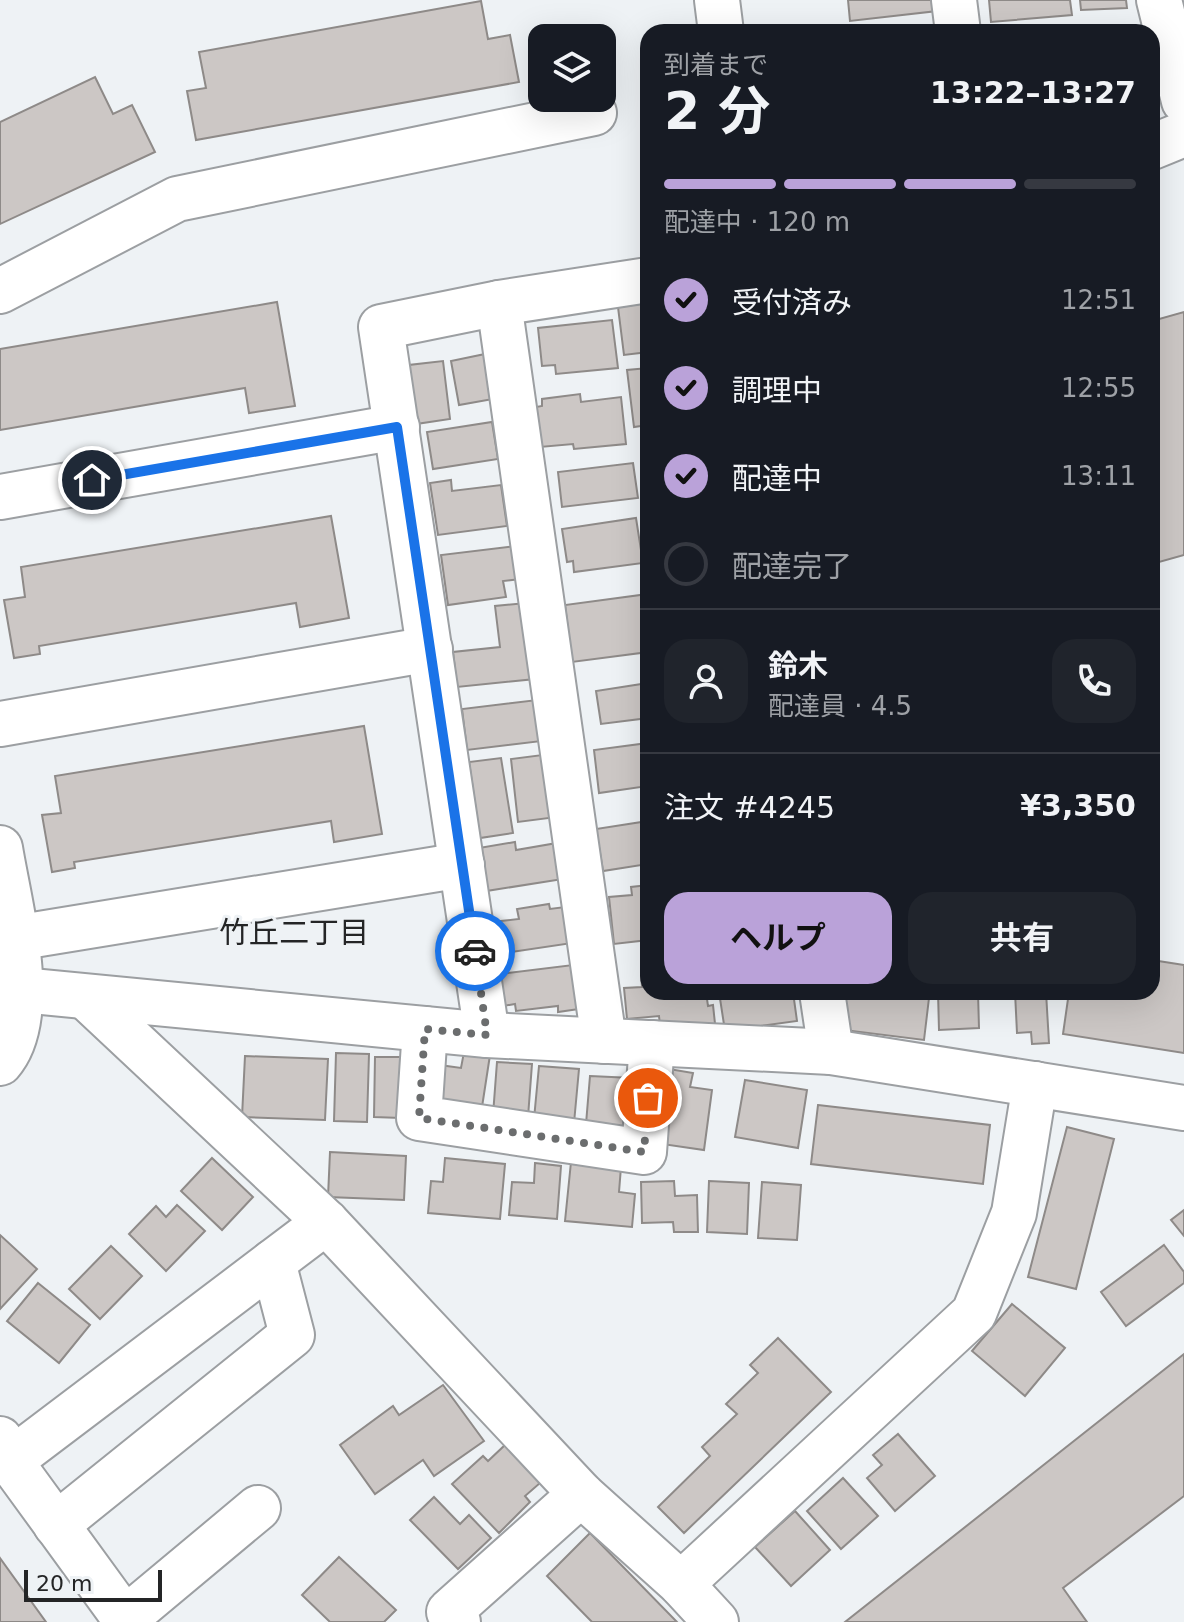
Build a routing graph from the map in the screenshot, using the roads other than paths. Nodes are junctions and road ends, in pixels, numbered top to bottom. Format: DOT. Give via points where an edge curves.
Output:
graph roads {
  1 [pos="717,0"];
  2 [pos="954,0"];
  3 [pos="1159,0"];
  4 [pos="720,24"];
  5 [pos="957,24"];
  6 [pos="1184,101"];
  7 [pos="594,113"];
  8 [pos="1184,134"];
  9 [pos="1160,144"];
  10 [pos="640,281"];
  11 [pos="0,291"];
  12 [pos="499,303"];
  13 [pos="397,427"];
  14 [pos="0,497"];
  15 [pos="430,649"];
  16 [pos="0,724"];
  17 [pos="0,848"];
  18 [pos="462,865"];
  19 [pos="15,938"];
  20 [pos="11,988"];
  21 [pos="87,998"];
  22 [pos="823,1000"];
  23 [pos="425,1029"];
  24 [pos="487,1035"];
  25 [pos="604,1041"];
  26 [pos="652,1043"];
  27 [pos="831,1052"];
  28 [pos="0,1063"];
  29 [pos="1035,1084"];
  30 [pos="1184,1108"];
  31 [pos="326,1222"];
  32 [pos="273,1262"];
  33 [pos="5,1450"];
  34 [pos="581,1494"];
  35 [pos="258,1508"];
  36 [pos="56,1525"];
  37 [pos="681,1584"];
  38 [pos="458,1622"];
  39 [pos="716,1622"];
  1 -- 4 [label="street"];
  2 -- 5 [label="street"];
  3 -- 6 [label="street"];
  7 -- 11 [label="street" via="177,199"];
  8 -- 9 [label="street"];
  10 -- 12 [label="street"];
  12 -- 13 [label="street" via="381,327"];
  12 -- 25 [label="street"];
  13 -- 14 [label="street"];
  13 -- 15 [label="street"];
  15 -- 16 [label="street"];
  15 -- 18 [label="street"];
  17 -- 19 [label="street"];
  18 -- 19 [label="street"];
  18 -- 24 [label="street"];
  19 -- 20 [label="street"];
  20 -- 21 [label="street"];
  20 -- 28 [label="street" via="11,1051"];
  21 -- 23 [label="street"];
  21 -- 31 [label="street"];
  22 -- 27 [label="street"];
  23 -- 24 [label="street"];
  23 -- 26 [label="street" via="419,1118 644,1152"];
  24 -- 25 [label="street"];
  25 -- 26 [label="street"];
  26 -- 27 [label="street"];
  27 -- 29 [label="street"];
  29 -- 30 [label="street"];
  29 -- 37 [label="street" via="1014,1213 974,1313"];
  31 -- 32 [label="street"];
  31 -- 34 [label="street"];
  32 -- 33 [label="street"];
  32 -- 36 [label="street" via="292,1335"];
  33 -- 36 [label="street"];
  34 -- 37 [label="street"];
  34 -- 38 [label="street" via="449,1612"];
  35 -- 36 [label="street" via="125,1619"];
  37 -- 39 [label="street"];
}
